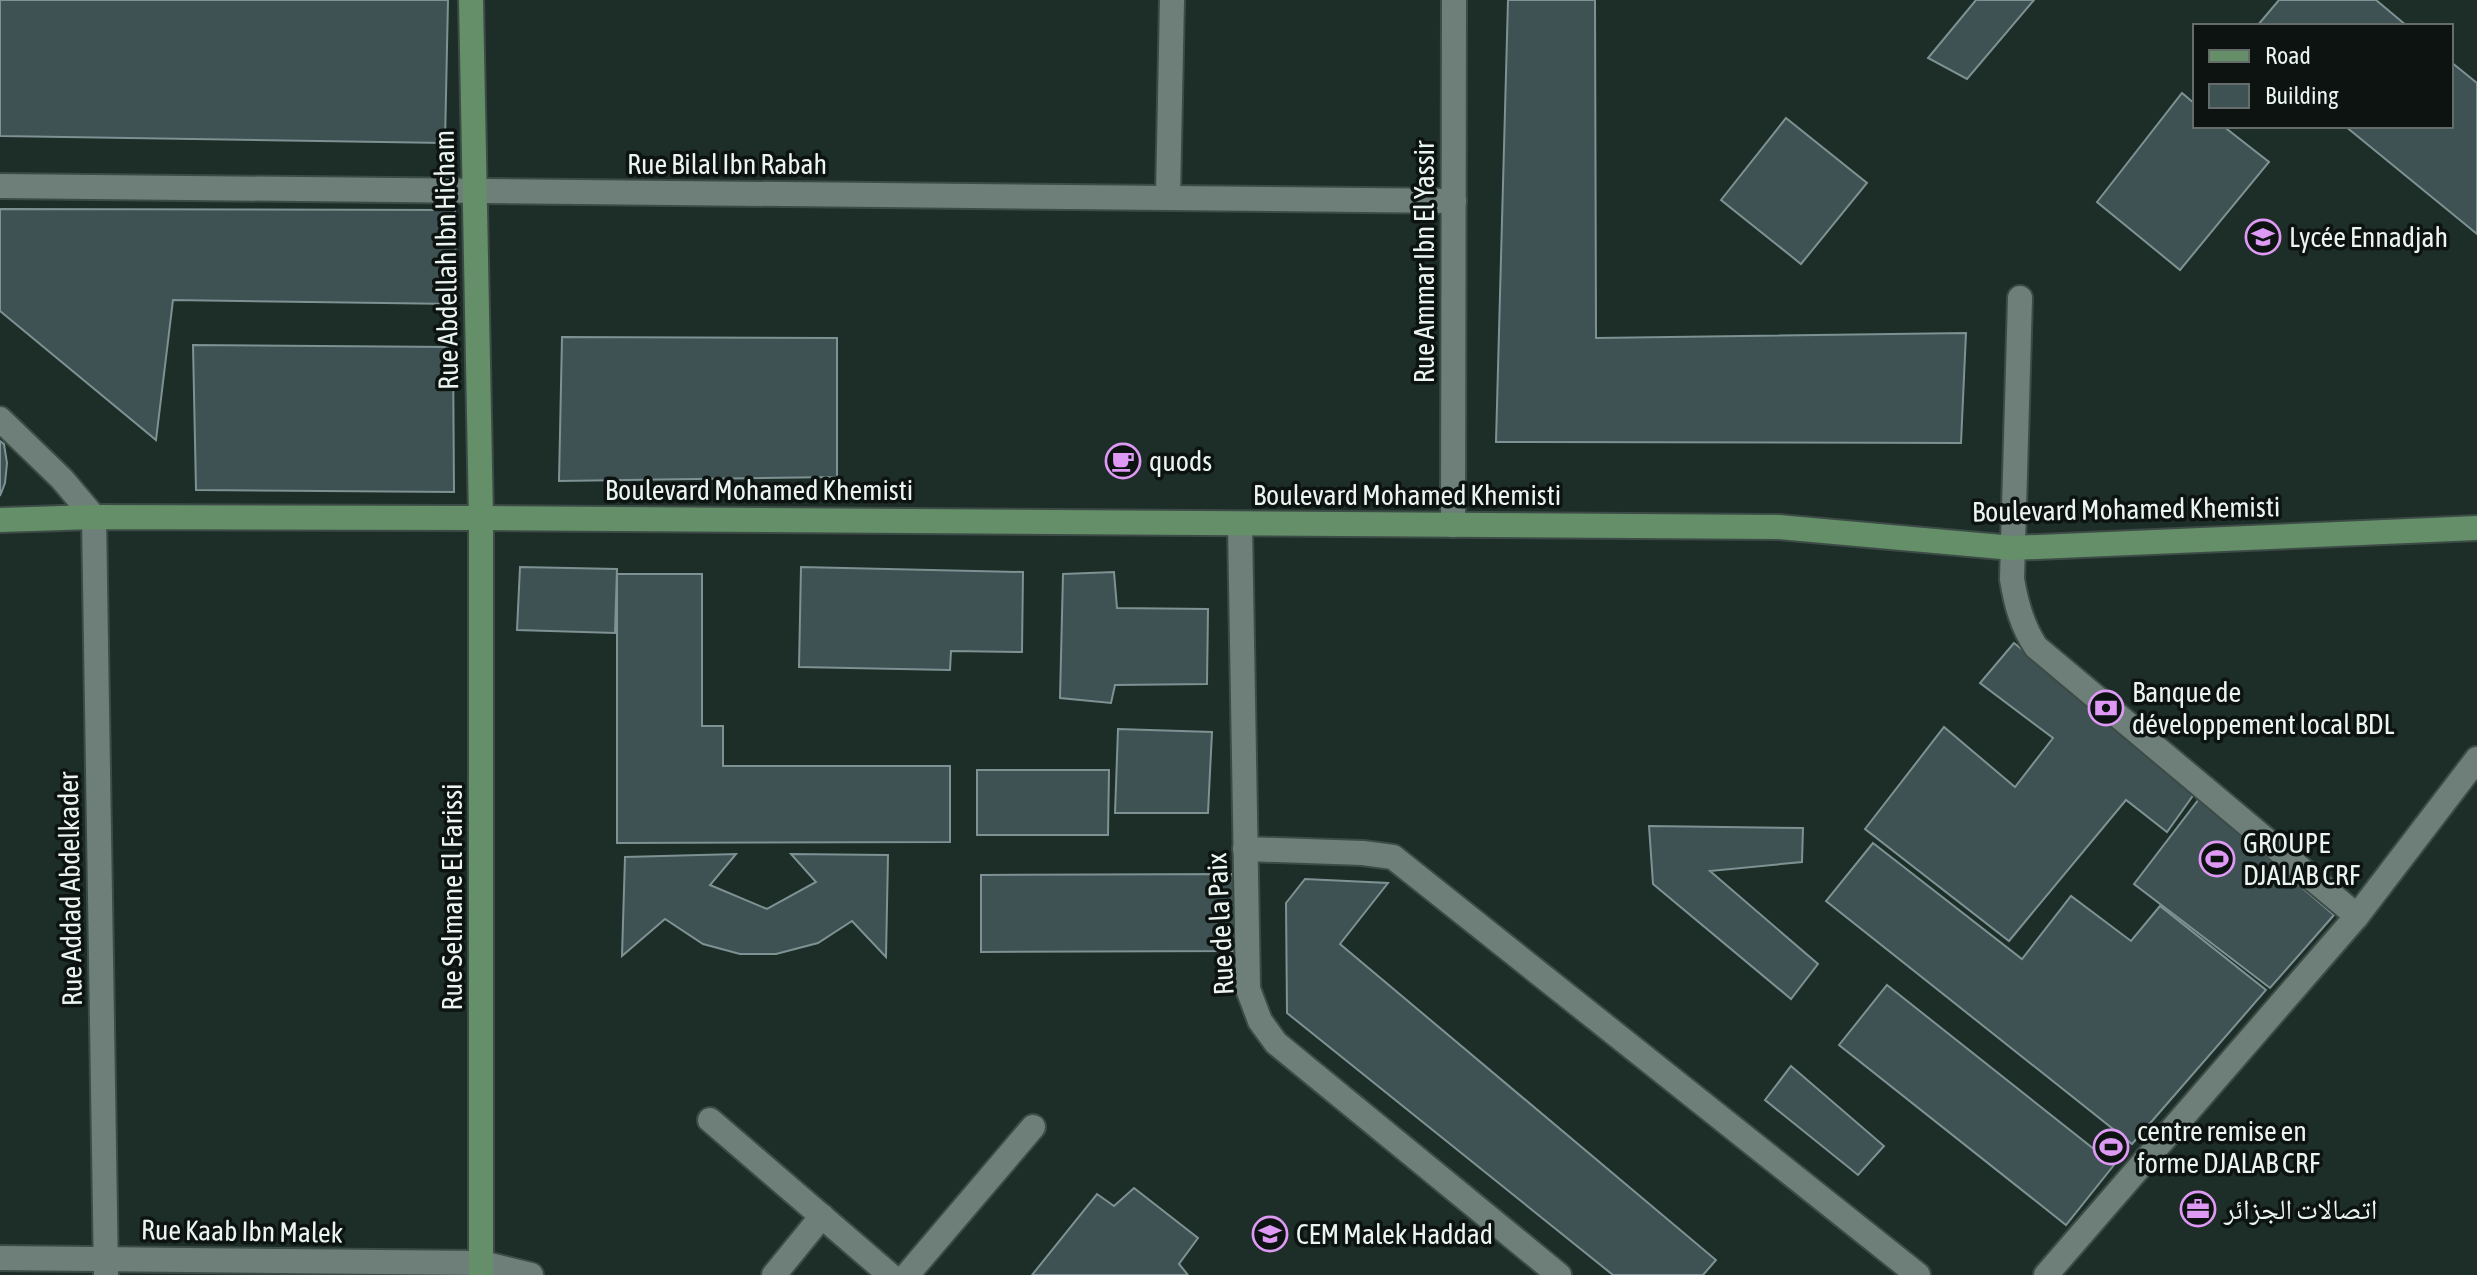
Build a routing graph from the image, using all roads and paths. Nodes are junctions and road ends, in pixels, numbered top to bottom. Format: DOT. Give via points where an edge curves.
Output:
graph roads {
  1 [pos="471,0"];
  2 [pos="1172,0"];
  3 [pos="1454,0"];
  4 [pos="0,186"];
  5 [pos="474,193"];
  6 [pos="1168,196"];
  7 [pos="1454,201"];
  8 [pos="2020,298"];
  9 [pos="0,419"];
  10 [pos="94,517"];
  11 [pos="481,518"];
  12 [pos="0,520"];
  13 [pos="1240,525"];
  14 [pos="1453,525"];
  15 [pos="2477,528"];
  16 [pos="2013,548"];
  17 [pos="2477,759"];
  18 [pos="1245,849"];
  19 [pos="2357,916"];
  20 [pos="710,1120"];
  21 [pos="1033,1127"];
  22 [pos="822,1216"];
  23 [pos="0,1258"];
  24 [pos="106,1267"];
  25 [pos="482,1269"];
  26 [pos="531,1275"];
  27 [pos="774,1275"];
  28 [pos="890,1275"];
  29 [pos="907,1275"];
  30 [pos="1559,1275"];
  31 [pos="1918,1275"];
  32 [pos="2046,1275"];
  1 -- 5 [label="main road, Rue Abdellah Ibn Hicham"];
  2 -- 6 [label="street"];
  3 -- 7 [label="street, Rue Ammar Ibn El Yassir"];
  4 -- 5 [label="street, Rue Bilal Ibn Rabah"];
  5 -- 6 [label="street, Rue Bilal Ibn Rabah"];
  5 -- 11 [label="main road, Rue Abdellah Ibn Hicham"];
  6 -- 7 [label="street, Rue Bilal Ibn Rabah"];
  7 -- 14 [label="street, Rue Ammar Ibn El Yassir"];
  8 -- 16 [label="street"];
  9 -- 10 [label="street"];
  10 -- 11 [label="main road, Boulevard Mohamed Khemisti"];
  10 -- 12 [label="main road, Boulevard Mohamed Khemisti"];
  10 -- 24 [label="street, Rue Addad Abdelkader"];
  11 -- 13 [label="main road, Boulevard Mohamed Khemisti"];
  11 -- 25 [label="main road, Rue Selmane El Farissi"];
  13 -- 14 [label="main road, Boulevard Mohamed Khemisti"];
  13 -- 18 [label="street, Rue de la Paix"];
  14 -- 16 [label="main road, Boulevard Mohamed Khemisti" via="1778,527"];
  15 -- 16 [label="main road, Boulevard Mohamed Khemisti"];
  16 -- 19 [label="street" via="2016,602 2036,647"];
  17 -- 19 [label="street"];
  18 -- 30 [label="street, Rue de la Paix" via="1248,989 1260,1021 1276,1043"];
  18 -- 31 [label="street" via="1393,857"];
  19 -- 32 [label="street"];
  20 -- 22 [label="street"];
  21 -- 29 [label="street"];
  22 -- 27 [label="street"];
  22 -- 28 [label="street"];
  23 -- 24 [label="street, Rue Kaab Ibn Malek"];
  24 -- 25 [label="street, Rue Kaab Ibn Malek"];
  25 -- 26 [label="street, Rue Kaab Ibn Malek"];
}
